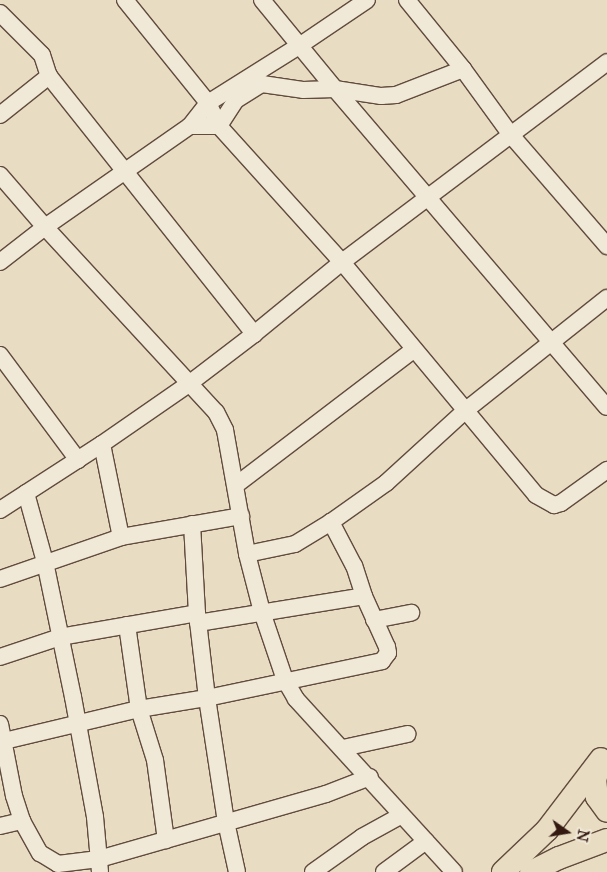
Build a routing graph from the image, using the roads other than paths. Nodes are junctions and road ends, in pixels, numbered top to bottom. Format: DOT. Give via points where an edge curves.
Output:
graph roads {
  1 [pos="262,0"];
  2 [pos="367,0"];
  3 [pos="406,0"];
  4 [pos="136,3"];
  5 [pos="0,13"];
  6 [pos="299,46"];
  7 [pos="605,67"];
  8 [pos="463,69"];
  9 [pos="48,76"];
  10 [pos="335,89"];
  11 [pos="208,103"];
  12 [pos="0,114"];
  13 [pos="190,126"];
  14 [pos="219,126"];
  15 [pos="511,135"];
  16 [pos="124,172"];
  17 [pos="0,175"];
  18 [pos="429,198"];
  19 [pos="44,227"];
  20 [pos="607,246"];
  21 [pos="0,262"];
  22 [pos="342,262"];
  23 [pos="607,298"];
  24 [pos="254,334"];
  25 [pos="552,342"];
  26 [pos="413,350"];
  27 [pos="0,355"];
  28 [pos="190,383"];
  29 [pos="607,407"];
  30 [pos="466,410"];
  31 [pos="102,444"];
  32 [pos="78,460"];
  33 [pos="607,470"];
  34 [pos="236,485"];
  35 [pos="26,493"];
  36 [pos="0,510"];
  37 [pos="240,516"];
  38 [pos="331,522"];
  39 [pos="192,524"];
  40 [pos="121,537"];
  41 [pos="246,554"];
  42 [pos="45,562"];
  43 [pos="0,579"];
  44 [pos="364,596"];
  45 [pos="262,612"];
  46 [pos="411,613"];
  47 [pos="198,618"];
  48 [pos="374,620"];
  49 [pos="128,625"];
  50 [pos="60,638"];
  51 [pos="0,656"];
  52 [pos="285,680"];
  53 [pos="207,698"];
  54 [pos="139,708"];
  55 [pos="0,724"];
  56 [pos="78,724"];
  57 [pos="408,734"];
  58 [pos="2,742"];
  59 [pos="343,748"];
  60 [pos="604,754"];
  61 [pos="370,777"];
  62 [pos="607,811"];
  63 [pos="400,816"];
  64 [pos="22,820"];
  65 [pos="226,822"];
  66 [pos="0,826"];
  67 [pos="166,840"];
  68 [pos="607,840"];
  69 [pos="426,841"];
  70 [pos="100,866"];
  71 [pos="52,868"];
  72 [pos="237,872"];
  73 [pos="313,872"];
  74 [pos="384,872"];
  75 [pos="454,872"];
  76 [pos="503,872"];
  77 [pos="531,872"];
  1 -- 6 [label="street"];
  2 -- 6 [label="street"];
  3 -- 8 [label="street"];
  4 -- 11 [label="street"];
  5 -- 9 [label="street" via="42,55"];
  6 -- 10 [label="street"];
  6 -- 11 [label="street"];
  7 -- 15 [label="street"];
  8 -- 10 [label="street" via="396,95"];
  8 -- 15 [label="street"];
  9 -- 12 [label="street"];
  9 -- 16 [label="street"];
  10 -- 14 [label="street" via="303,90 262,84 236,100"];
  10 -- 18 [label="street"];
  11 -- 13 [label="street"];
  11 -- 14 [label="street"];
  13 -- 14 [label="street"];
  13 -- 16 [label="street"];
  14 -- 22 [label="street"];
  15 -- 18 [label="street"];
  15 -- 20 [label="street"];
  16 -- 19 [label="street"];
  16 -- 24 [label="street"];
  17 -- 19 [label="street"];
  18 -- 22 [label="street"];
  18 -- 25 [label="street"];
  19 -- 21 [label="street"];
  19 -- 28 [label="street"];
  22 -- 24 [label="street"];
  22 -- 26 [label="street"];
  23 -- 25 [label="street"];
  24 -- 28 [label="street"];
  25 -- 29 [label="street"];
  25 -- 30 [label="street"];
  26 -- 30 [label="street"];
  26 -- 34 [label="street"];
  27 -- 32 [label="street"];
  28 -- 31 [label="street"];
  28 -- 34 [label="street" via="216,412 225,430"];
  30 -- 33 [label="street" via="545,502 561,503"];
  30 -- 38 [label="street" via="386,483"];
  31 -- 32 [label="street"];
  31 -- 40 [label="street"];
  32 -- 35 [label="street"];
  34 -- 37 [label="street"];
  35 -- 36 [label="street"];
  35 -- 42 [label="street"];
  37 -- 39 [label="street"];
  37 -- 41 [label="street"];
  38 -- 41 [label="street" via="295,544"];
  38 -- 44 [label="street" via="354,566"];
  39 -- 40 [label="street"];
  39 -- 47 [label="street"];
  40 -- 42 [label="street"];
  41 -- 45 [label="street"];
  42 -- 43 [label="street"];
  42 -- 50 [label="street"];
  44 -- 45 [label="street"];
  44 -- 48 [label="street"];
  45 -- 47 [label="street"];
  45 -- 52 [label="street"];
  46 -- 48 [label="street"];
  47 -- 49 [label="street"];
  47 -- 53 [label="street"];
  48 -- 52 [label="street" via="388,653 382,661"];
  49 -- 50 [label="street"];
  49 -- 54 [label="street"];
  50 -- 51 [label="street"];
  50 -- 56 [label="street"];
  52 -- 53 [label="street"];
  52 -- 59 [label="street" via="296,699"];
  53 -- 54 [label="street"];
  53 -- 65 [label="street"];
  54 -- 56 [label="street"];
  54 -- 67 [label="street" via="155,760"];
  55 -- 58 [label="street"];
  56 -- 58 [label="street"];
  56 -- 70 [label="street" via="95,817"];
  57 -- 59 [label="street"];
  58 -- 64 [label="street"];
  59 -- 61 [label="street"];
  60 -- 62 [label="highway" via="595,779 597,797"];
  60 -- 76 [label="highway" via="547,830"];
  61 -- 63 [label="street"];
  61 -- 65 [label="street" via="326,794"];
  63 -- 69 [label="street"];
  63 -- 73 [label="street" via="362,837"];
  64 -- 66 [label="street"];
  64 -- 71 [label="street"];
  65 -- 67 [label="street"];
  65 -- 72 [label="street"];
  67 -- 70 [label="street"];
  68 -- 77 [label="highway"];
  69 -- 74 [label="street"];
  69 -- 75 [label="street"];
  70 -- 71 [label="street"];
}
